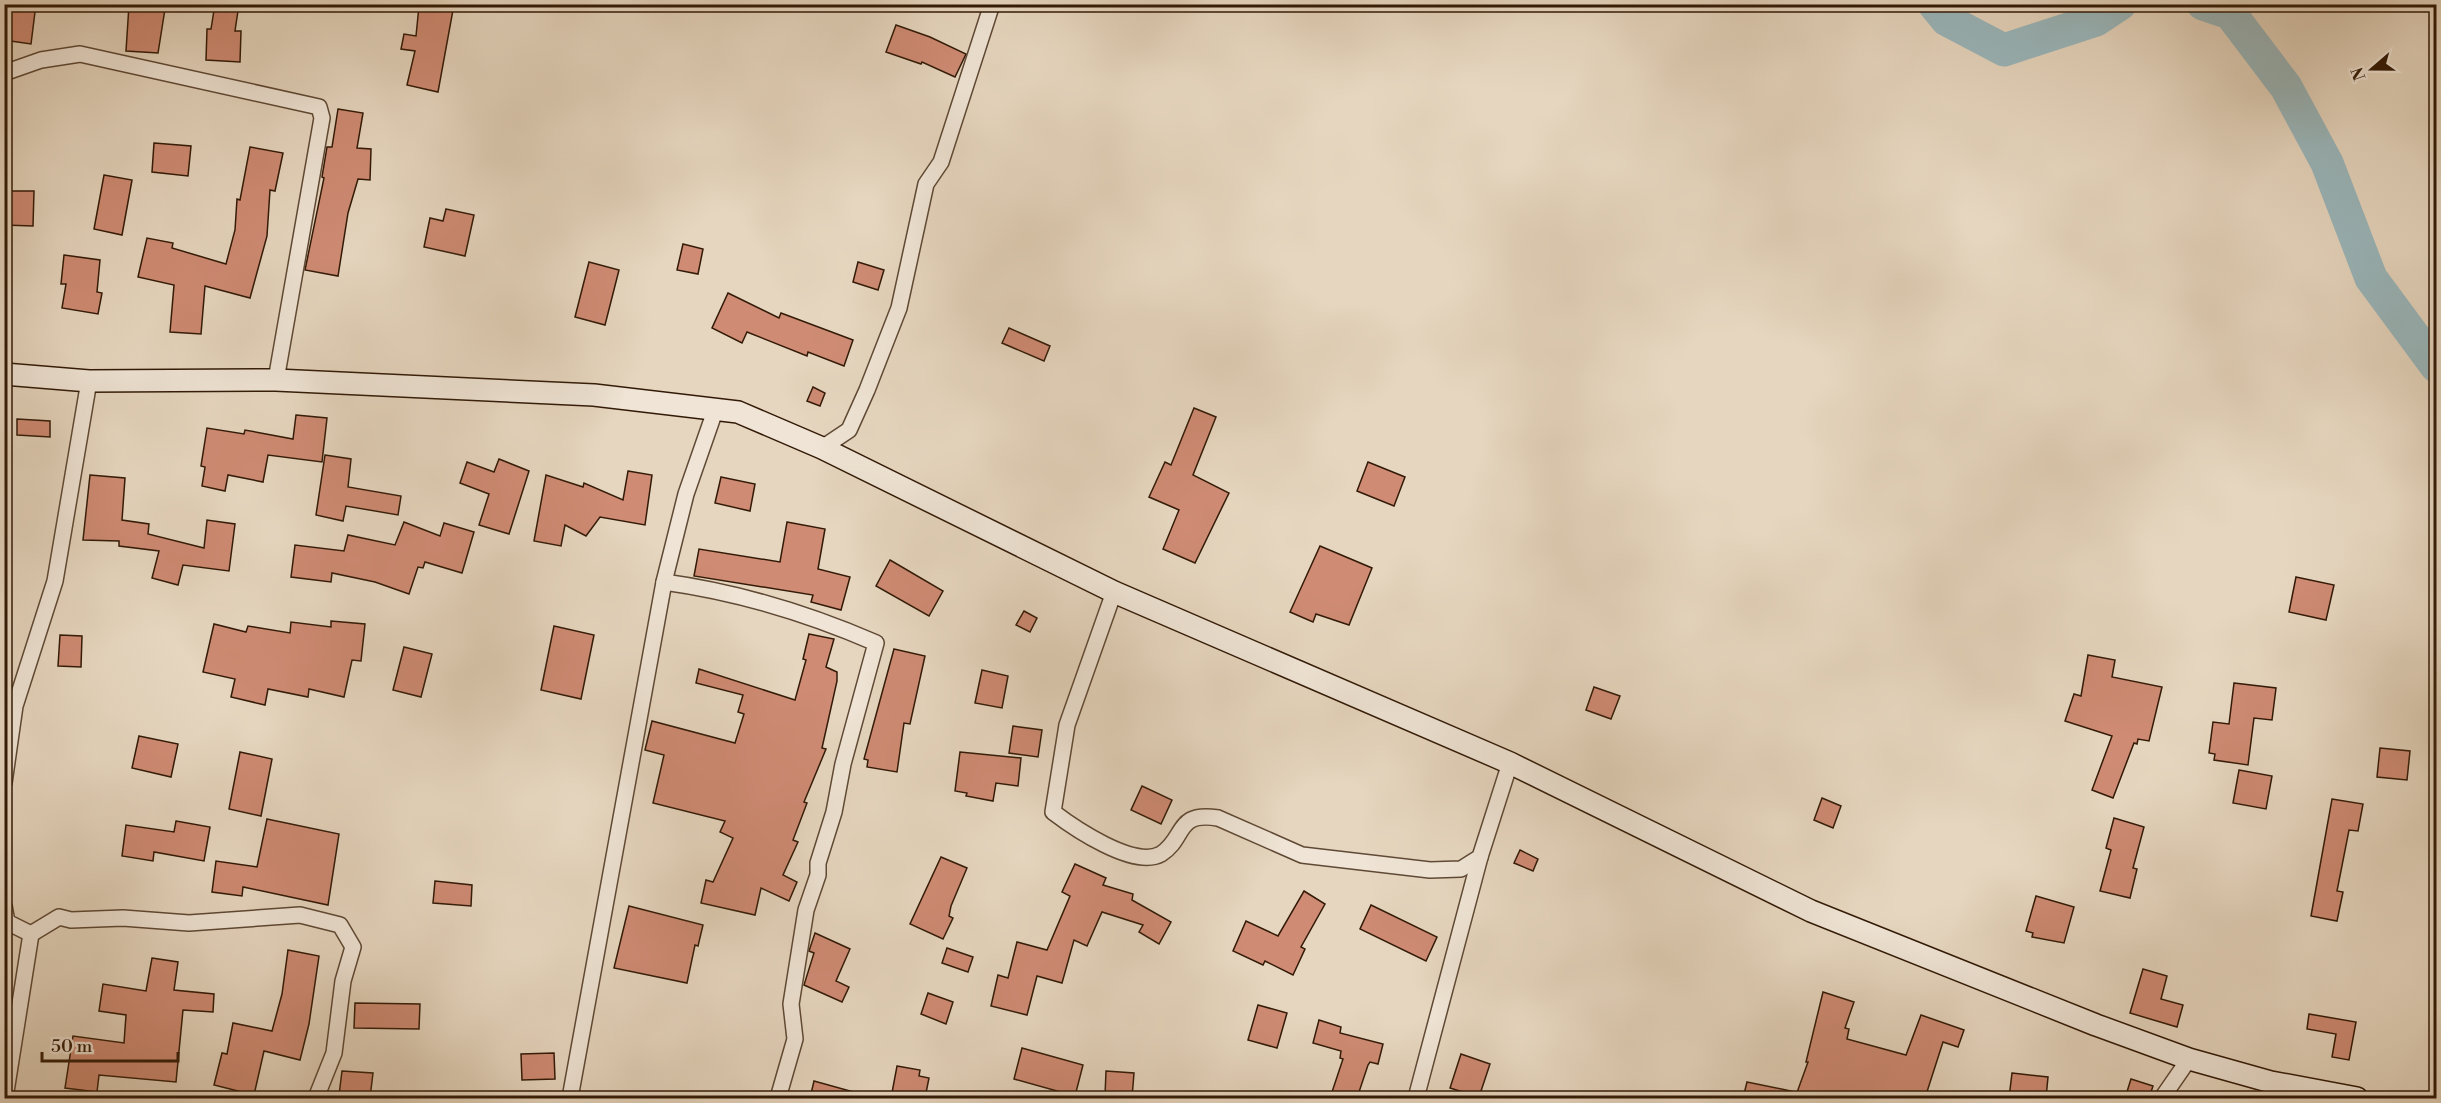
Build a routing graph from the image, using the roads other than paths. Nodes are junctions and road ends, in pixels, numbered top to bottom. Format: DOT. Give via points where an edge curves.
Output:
graph roads {
  1 [pos="992,4"];
  2 [pos="4,73"];
  3 [pos="4,374"];
  4 [pos="276,380"];
  5 [pos="89,381"];
  6 [pos="716,408"];
  7 [pos="822,448"];
  8 [pos="664,582"];
  9 [pos="1114,592"];
  10 [pos="1510,763"];
  11 [pos="4,783"];
  12 [pos="1480,857"];
  13 [pos="4,906"];
  14 [pos="6,923"];
  15 [pos="31,934"];
  16 [pos="2189,1059"];
  17 [pos="5,1098"];
  18 [pos="316,1098"];
  19 [pos="570,1098"];
  20 [pos="778,1098"];
  21 [pos="1416,1098"];
  22 [pos="2162,1098"];
  23 [pos="2356,1098"];
  1 -- 7 [label="street" via="941,162 926,184 899,308 849,430"];
  2 -- 4 [label="street" via="41,60 80,54 319,107 322,118"];
  3 -- 5 [label="main road"];
  4 -- 5 [label="main road"];
  4 -- 6 [label="main road" via="594,394"];
  5 -- 11 [label="street" via="55,581 15,706"];
  6 -- 7 [label="main road" via="738,412"];
  6 -- 8 [label="street" via="686,494"];
  7 -- 9 [label="main road"];
  8 -- 19 [label="street"];
  8 -- 20 [label="street" via="706,588 822,619 876,643 807,910 791,1004 795,1039"];
  9 -- 10 [label="main road"];
  9 -- 12 [label="street" via="1067,725 1053,812 1084,836 1145,858 1161,854 1191,819 1205,816 1302,855 1430,870 1461,869"];
  10 -- 12 [label="street"];
  10 -- 16 [label="main road" via="1811,910"];
  12 -- 21 [label="street"];
  13 -- 14 [label="street"];
  14 -- 15 [label="street"];
  15 -- 17 [label="street"];
  15 -- 18 [label="street" via="59,917 189,923 300,915 340,925 353,948 334,1053"];
  16 -- 22 [label="street"];
  16 -- 23 [label="main road" via="2271,1082"];
}
